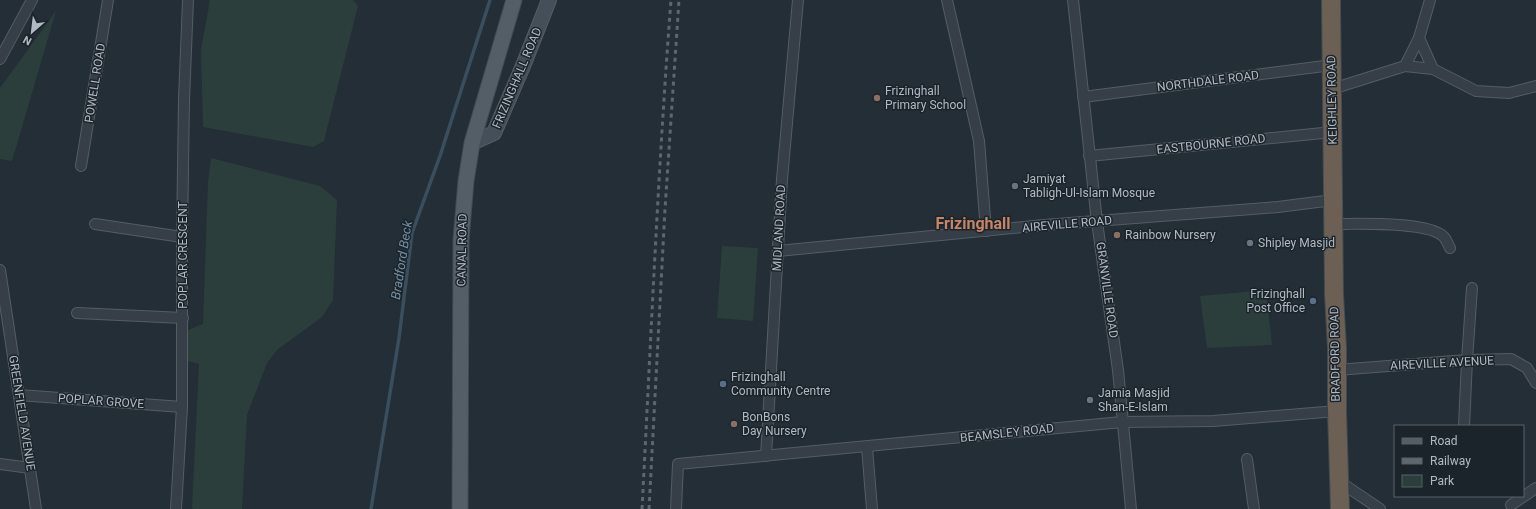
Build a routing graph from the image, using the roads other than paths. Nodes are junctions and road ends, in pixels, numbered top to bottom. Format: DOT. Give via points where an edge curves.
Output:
graph roads {
  1 [pos="32,0"];
  2 [pos="108,0"];
  3 [pos="188,0"];
  4 [pos="514,0"];
  5 [pos="549,0"];
  6 [pos="798,0"];
  7 [pos="947,0"];
  8 [pos="1073,0"];
  9 [pos="1331,0"];
  10 [pos="1430,0"];
  11 [pos="1419,38"];
  12 [pos="0,59"];
  13 [pos="1332,65"];
  14 [pos="1404,66"];
  15 [pos="1433,69"];
  16 [pos="1536,86"];
  17 [pos="1332,89"];
  18 [pos="1083,97"];
  19 [pos="1333,132"];
  20 [pos="472,143"];
  21 [pos="1090,156"];
  22 [pos="81,166"];
  23 [pos="1333,200"];
  24 [pos="1097,222"];
  25 [pos="94,224"];
  26 [pos="1334,224"];
  27 [pos="986,231"];
  28 [pos="182,236"];
  29 [pos="1450,248"];
  30 [pos="778,251"];
  31 [pos="0,270"];
  32 [pos="1472,288"];
  33 [pos="77,313"];
  34 [pos="183,318"];
  35 [pos="1467,360"];
  36 [pos="1336,370"];
  37 [pos="1536,384"];
  38 [pos="19,395"];
  39 [pos="182,408"];
  40 [pos="1337,411"];
  41 [pos="1122,422"];
  42 [pos="1464,425"];
  43 [pos="867,447"];
  44 [pos="766,456"];
  45 [pos="1247,459"];
  46 [pos="0,464"];
  47 [pos="30,468"];
  48 [pos="1340,482"];
  49 [pos="1536,488"];
  50 [pos="1524,496"];
  51 [pos="1523,497"];
  52 [pos="1511,505"];
  53 [pos="460,508"];
  54 [pos="36,509"];
  55 [pos="176,509"];
  56 [pos="676,509"];
  57 [pos="872,509"];
  58 [pos="1131,509"];
  59 [pos="1254,509"];
  60 [pos="1340,509"];
  61 [pos="1380,509"];
  1 -- 12 [label="street"];
  2 -- 22 [label="street, POWELL ROAD"];
  3 -- 28 [label="street, POPLAR CRESCENT"];
  4 -- 20 [label="main road, CANAL ROAD"];
  5 -- 20 [label="street, FRIZINGHALL ROAD" via="494,133"];
  6 -- 30 [label="street, MIDLAND ROAD"];
  7 -- 27 [label="street" via="979,140"];
  8 -- 18 [label="street, GRANVILLE ROAD"];
  9 -- 13 [label="highway, KEIGHLEY ROAD"];
  10 -- 11 [label="street"];
  11 -- 14 [label="street"];
  11 -- 15 [label="street"];
  13 -- 17 [label="highway, KEIGHLEY ROAD"];
  13 -- 18 [label="street, NORTHDALE ROAD"];
  14 -- 15 [label="street"];
  14 -- 17 [label="street"];
  15 -- 16 [label="street" via="1476,91 1509,93"];
  17 -- 19 [label="highway, KEIGHLEY ROAD"];
  18 -- 21 [label="street, GRANVILLE ROAD"];
  19 -- 21 [label="street, EASTBOURNE ROAD"];
  19 -- 23 [label="highway, KEIGHLEY ROAD"];
  20 -- 53 [label="main road, CANAL ROAD" via="461,240"];
  21 -- 24 [label="street, GRANVILLE ROAD"];
  23 -- 24 [label="street, AIREVILLE ROAD"];
  23 -- 26 [label="highway, BRADFORD ROAD"];
  24 -- 27 [label="street, AIREVILLE ROAD"];
  24 -- 41 [label="street, GRANVILLE ROAD" via="1118,370"];
  25 -- 28 [label="street"];
  26 -- 29 [label="street" via="1381,224 1433,230 1444,237"];
  26 -- 36 [label="highway, BRADFORD ROAD"];
  27 -- 30 [label="street, AIREVILLE ROAD"];
  28 -- 34 [label="street, POPLAR CRESCENT"];
  30 -- 44 [label="street, MIDLAND ROAD"];
  31 -- 38 [label="street, GREENFIELD AVENUE"];
  32 -- 35 [label="street"];
  33 -- 34 [label="street"];
  34 -- 39 [label="street, POPLAR CRESCENT"];
  35 -- 36 [label="street, AIREVILLE AVENUE"];
  35 -- 37 [label="street, AIREVILLE AVENUE" via="1511,360 1527,368"];
  35 -- 42 [label="street"];
  36 -- 40 [label="highway, BRADFORD ROAD"];
  38 -- 39 [label="street, POPLAR GROVE"];
  38 -- 47 [label="street, GREENFIELD AVENUE"];
  39 -- 55 [label="street, POPLAR CRESCENT"];
  40 -- 41 [label="street, BEAMSLEY ROAD" via="1213,421"];
  40 -- 48 [label="highway, BRADFORD ROAD"];
  41 -- 43 [label="street, BEAMSLEY ROAD"];
  41 -- 58 [label="street, GRANVILLE ROAD"];
  43 -- 44 [label="street, BEAMSLEY ROAD"];
  43 -- 57 [label="street"];
  44 -- 56 [label="street, BEAMSLEY ROAD" via="678,464"];
  45 -- 59 [label="street"];
  46 -- 47 [label="street"];
  47 -- 54 [label="street, GREENFIELD AVENUE"];
  48 -- 60 [label="highway, BRADFORD ROAD"];
  48 -- 61 [label="street"];
  49 -- 50 [label="street"];
  51 -- 52 [label="street"];
}
